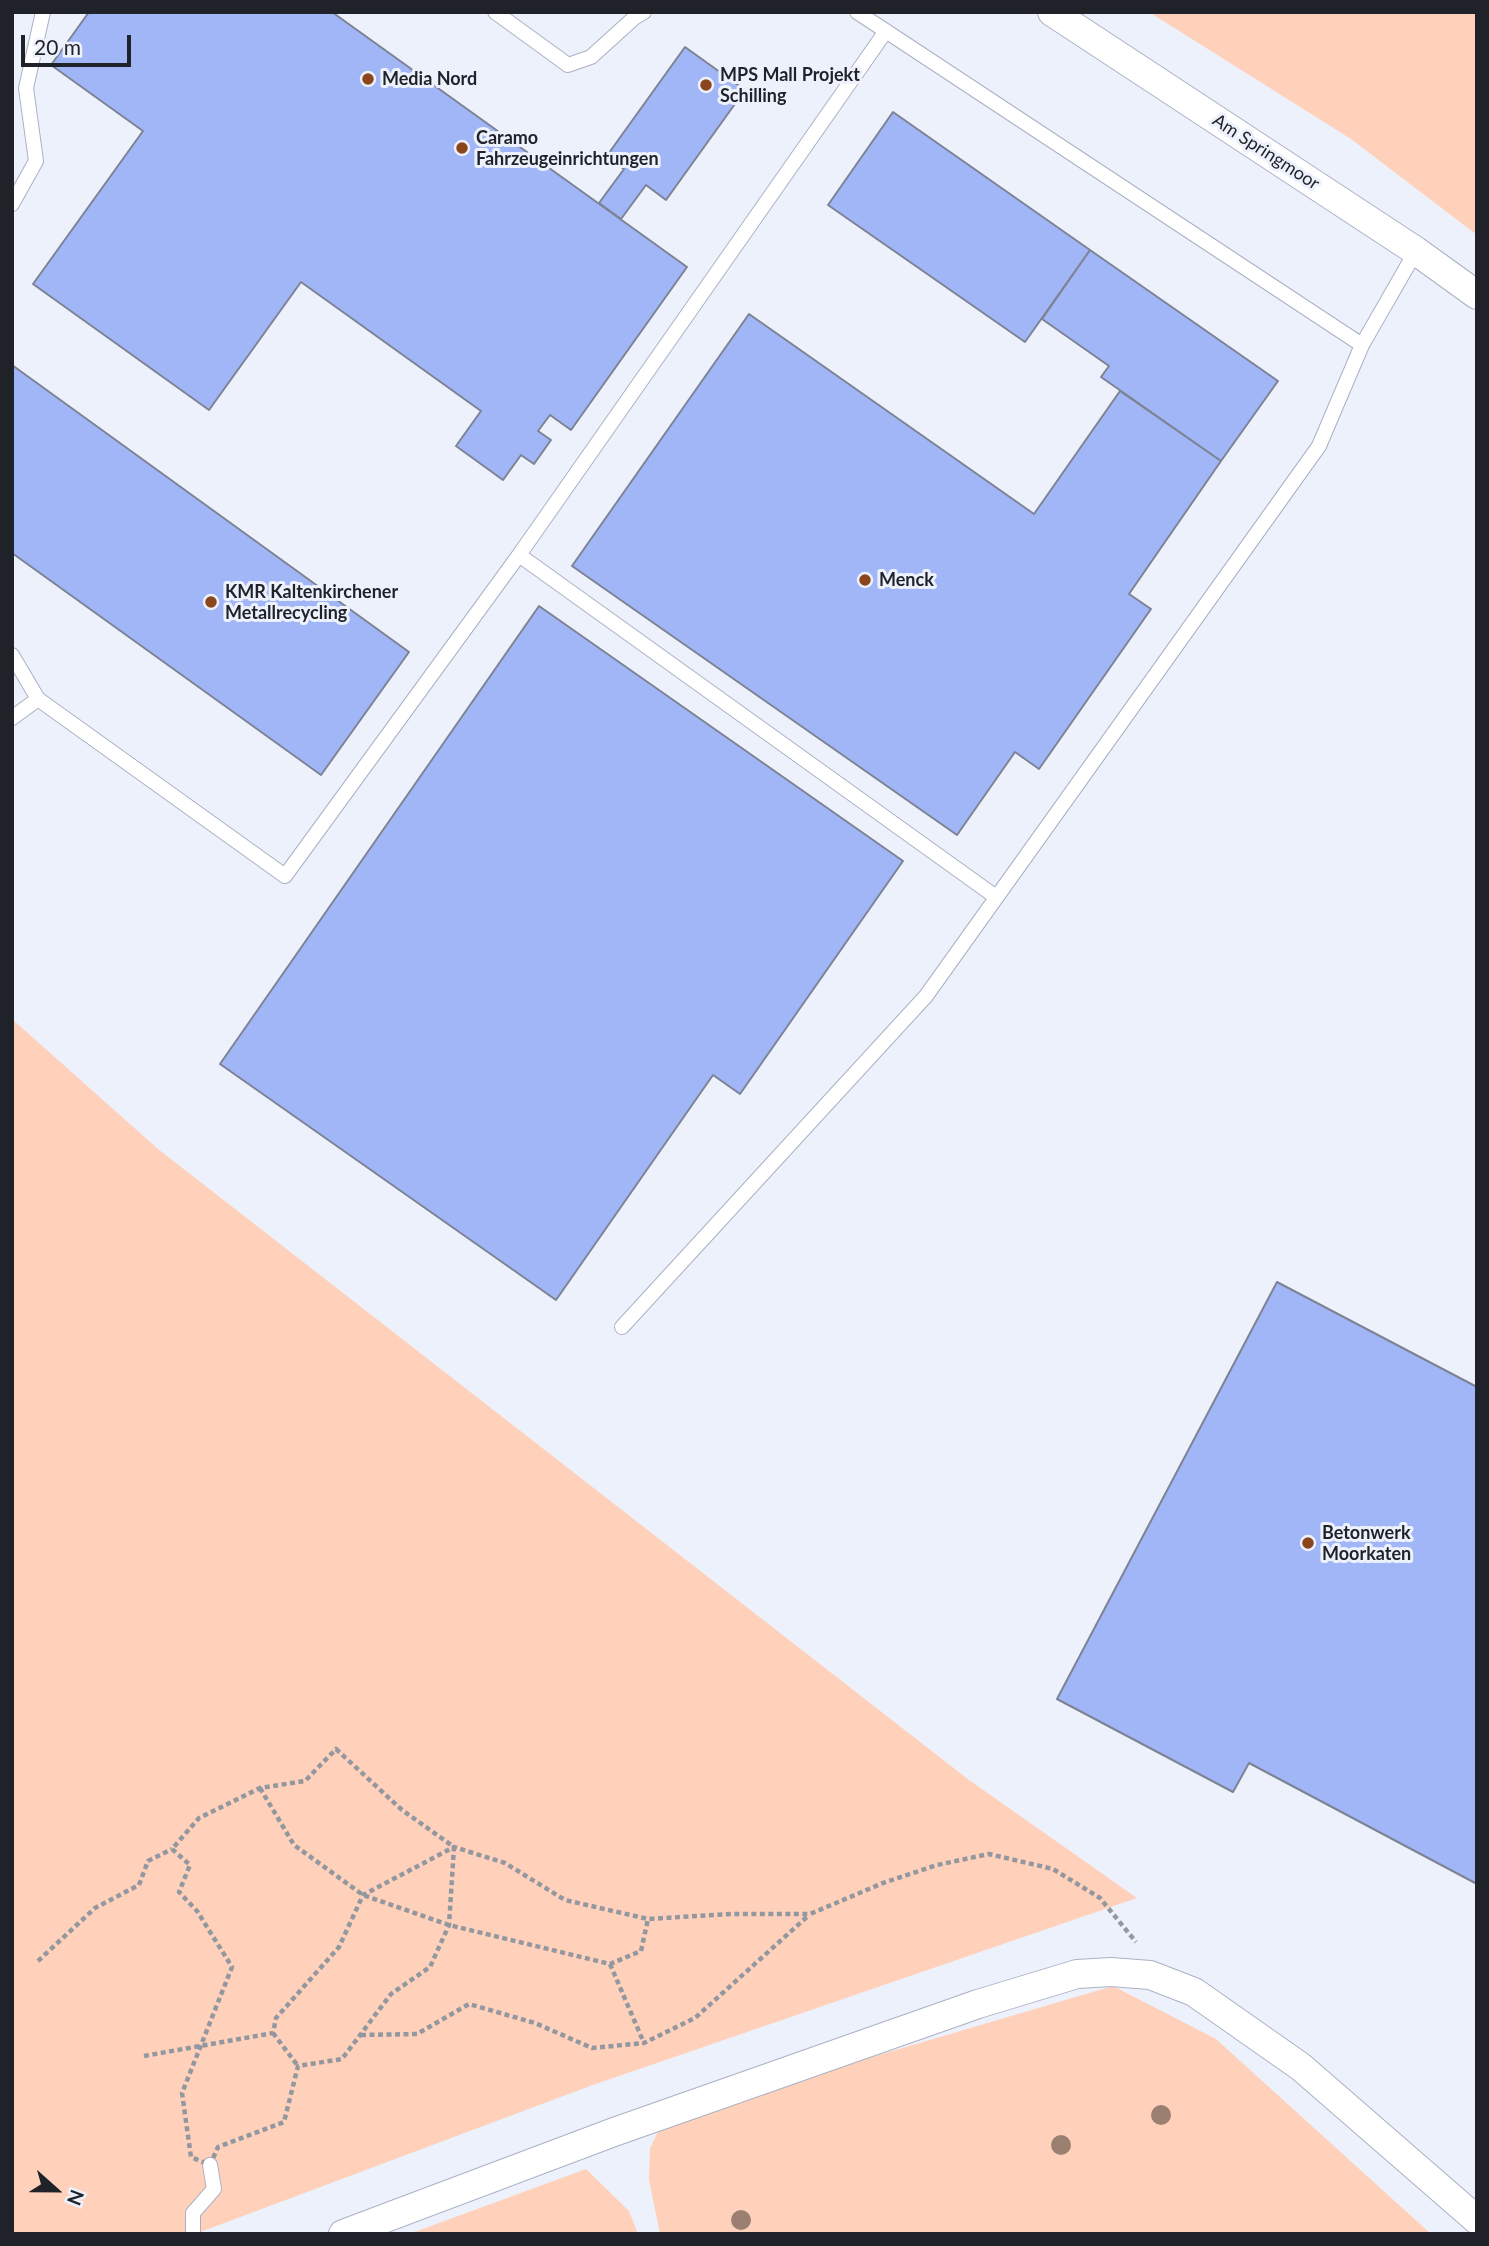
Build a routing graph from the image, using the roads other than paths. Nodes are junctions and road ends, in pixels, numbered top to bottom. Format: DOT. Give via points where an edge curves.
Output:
graph roads {
  1 [pos="43,12"];
  2 [pos="495,12"];
  3 [pos="644,12"];
  4 [pos="858,12"];
  5 [pos="1052,12"];
  6 [pos="886,31"];
  7 [pos="12,204"];
  8 [pos="1416,251"];
  9 [pos="1477,295"];
  10 [pos="1362,345"];
  11 [pos="519,555"];
  12 [pos="12,655"];
  13 [pos="38,699"];
  14 [pos="12,718"];
  15 [pos="996,897"];
  16 [pos="622,1327"];
  17 [pos="210,2165"];
  18 [pos="1477,2220"];
  19 [pos="193,2234"];
  20 [pos="343,2234"];
  1 -- 7 [label="lane" via="26,88 36,161"];
  2 -- 3 [label="lane" via="568,65 592,57"];
  4 -- 6 [label="lane"];
  5 -- 8 [label="street, Am Springmoor"];
  6 -- 10 [label="lane"];
  6 -- 11 [label="lane"];
  8 -- 9 [label="street, Am Springmoor"];
  8 -- 10 [label="lane"];
  10 -- 15 [label="lane" via="1319,446"];
  11 -- 13 [label="lane" via="285,876"];
  11 -- 15 [label="lane"];
  12 -- 13 [label="lane"];
  13 -- 14 [label="lane"];
  15 -- 16 [label="lane" via="926,996"];
  17 -- 19 [label="lane" via="214,2189 193,2213"];
  18 -- 20 [label="street" via="1301,2067 1194,1992 1150,1975 1111,1972 1077,1973 978,2004 614,2132"];
}
